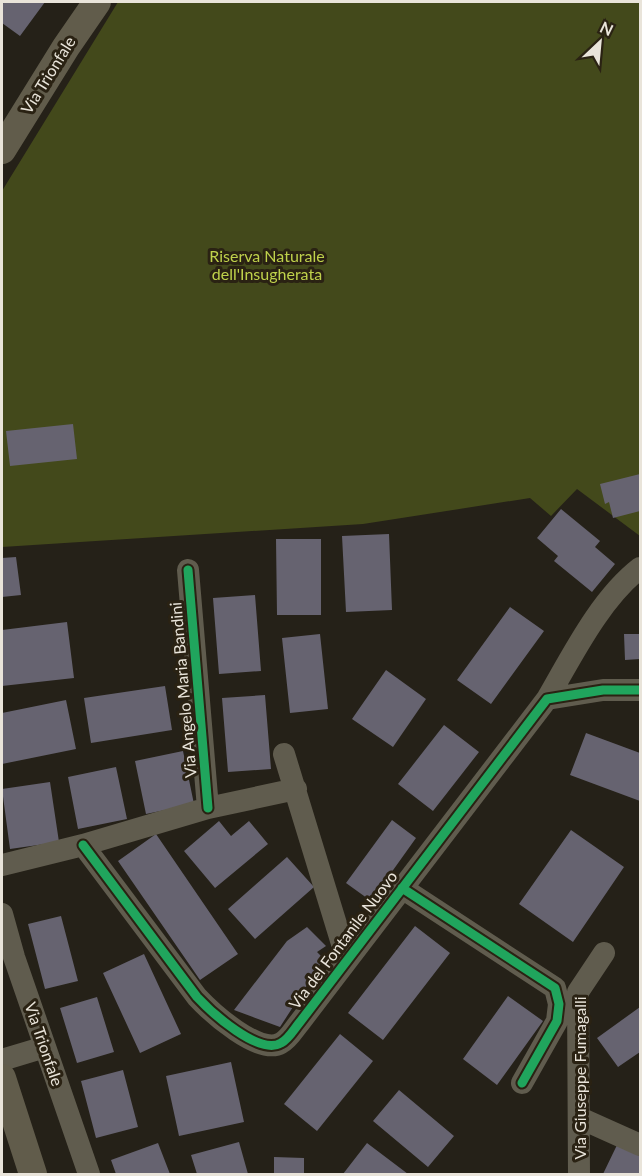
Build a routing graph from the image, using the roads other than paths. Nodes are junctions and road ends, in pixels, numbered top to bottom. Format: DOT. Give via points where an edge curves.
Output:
graph roads {
  1 [pos="97,2"];
  2 [pos="2,150"];
  3 [pos="640,568"];
  4 [pos="188,570"];
  5 [pos="640,690"];
  6 [pos="547,699"];
  7 [pos="284,754"];
  8 [pos="296,789"];
  9 [pos="208,808"];
  10 [pos="83,845"];
  11 [pos="2,865"];
  12 [pos="402,888"];
  13 [pos="2,914"];
  14 [pos="604,953"];
  15 [pos="347,960"];
  16 [pos="45,1047"];
  17 [pos="2,1060"];
  18 [pos="2,1078"];
  19 [pos="522,1083"];
  20 [pos="580,1118"];
  21 [pos="640,1145"];
  22 [pos="33,1174"];
  23 [pos="89,1174"];
  24 [pos="579,1174"];
  1 -- 2 [label="main road, Via Trionfale"];
  3 -- 6 [label="street, Via del Fontanile Nuovo" via="599,613"];
  4 -- 9 [label="street, Via Angelo Maria Bandini"];
  5 -- 6 [label="street" via="603,690"];
  6 -- 12 [label="street, Via del Fontanile Nuovo"];
  7 -- 8 [label="street"];
  8 -- 9 [label="street"];
  8 -- 15 [label="street"];
  9 -- 10 [label="street"];
  10 -- 11 [label="street"];
  10 -- 15 [label="street, Via del Fontanile Nuovo" via="197,997 259,1044 274,1046 288,1037"];
  12 -- 15 [label="street, Via del Fontanile Nuovo"];
  12 -- 19 [label="street" via="555,988 558,1021"];
  13 -- 16 [label="street, Via Trionfale"];
  14 -- 20 [label="street, Via Giuseppe Fumagalli" via="578,992"];
  16 -- 17 [label="street"];
  16 -- 23 [label="street, Via Trionfale"];
  18 -- 22 [label="main road"];
  20 -- 21 [label="street"];
  20 -- 24 [label="street, Via Giuseppe Fumagalli"];
}
